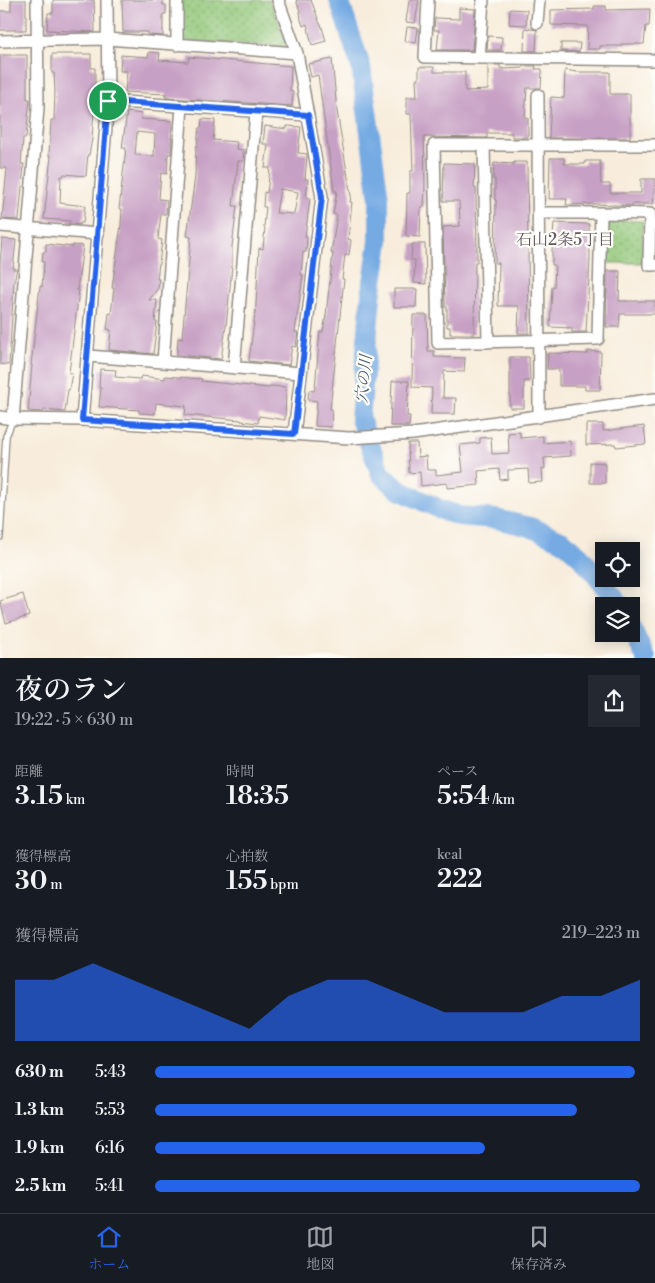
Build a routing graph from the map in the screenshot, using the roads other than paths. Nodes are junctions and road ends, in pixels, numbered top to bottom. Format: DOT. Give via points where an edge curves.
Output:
graph roads {
  1 [pos="37,0"];
  2 [pos="107,0"];
  3 [pos="176,0"];
  4 [pos="278,0"];
  5 [pos="428,0"];
  6 [pos="483,0"];
  7 [pos="539,0"];
  8 [pos="538,23"];
  9 [pos="0,40"];
  10 [pos="38,40"];
  11 [pos="108,40"];
  12 [pos="177,45"];
  13 [pos="298,53"];
  14 [pos="479,58"];
  15 [pos="655,60"];
  16 [pos="538,95"];
  17 [pos="108,101"];
  18 [pos="182,106"];
  19 [pos="256,112"];
  20 [pos="308,115"];
  21 [pos="484,145"];
  22 [pos="655,145"];
  23 [pos="538,146"];
  24 [pos="538,213"];
  25 [pos="601,213"];
  26 [pos="0,226"];
  27 [pos="29,229"];
  28 [pos="98,234"];
  29 [pos="655,265"];
  30 [pos="488,342"];
  31 [pos="538,342"];
  32 [pos="88,356"];
  33 [pos="163,362"];
  34 [pos="234,368"];
  35 [pos="301,373"];
  36 [pos="655,399"];
  37 [pos="539,416"];
  38 [pos="0,418"];
  39 [pos="13,419"];
  40 [pos="82,420"];
  41 [pos="294,434"];
  42 [pos="0,537"];
  1 -- 10 [label="street"];
  2 -- 11 [label="street"];
  3 -- 12 [label="street"];
  4 -- 13 [label="street"];
  5 -- 14 [label="street" via="425,57"];
  6 -- 14 [label="street"];
  7 -- 8 [label="street"];
  9 -- 10 [label="street"];
  10 -- 11 [label="street"];
  10 -- 27 [label="street" via="38,108"];
  11 -- 12 [label="street"];
  11 -- 17 [label="street"];
  12 -- 13 [label="street"];
  13 -- 20 [label="street"];
  14 -- 15 [label="street"];
  16 -- 23 [label="street"];
  17 -- 18 [label="street"];
  17 -- 28 [label="street"];
  18 -- 19 [label="street"];
  18 -- 33 [label="street"];
  19 -- 20 [label="street"];
  19 -- 34 [label="street"];
  20 -- 35 [label="street" via="322,197"];
  21 -- 23 [label="street"];
  21 -- 30 [label="street"];
  21 -- 30 [label="street" via="434,145 438,343"];
  22 -- 23 [label="street"];
  23 -- 24 [label="street"];
  24 -- 25 [label="street"];
  24 -- 31 [label="street"];
  25 -- 29 [label="street" via="650,214 649,265"];
  25 -- 31 [label="street" via="598,339"];
  26 -- 27 [label="street"];
  27 -- 28 [label="street"];
  27 -- 39 [label="street"];
  28 -- 32 [label="street"];
  30 -- 31 [label="street"];
  31 -- 37 [label="street"];
  32 -- 33 [label="street"];
  32 -- 40 [label="street"];
  33 -- 34 [label="street"];
  34 -- 35 [label="street"];
  35 -- 41 [label="street"];
  36 -- 37 [label="street"];
  37 -- 41 [label="street" via="413,434 349,438"];
  38 -- 39 [label="street"];
  39 -- 40 [label="street"];
  39 -- 42 [label="lane" via="6,436"];
  40 -- 41 [label="street"];
}
